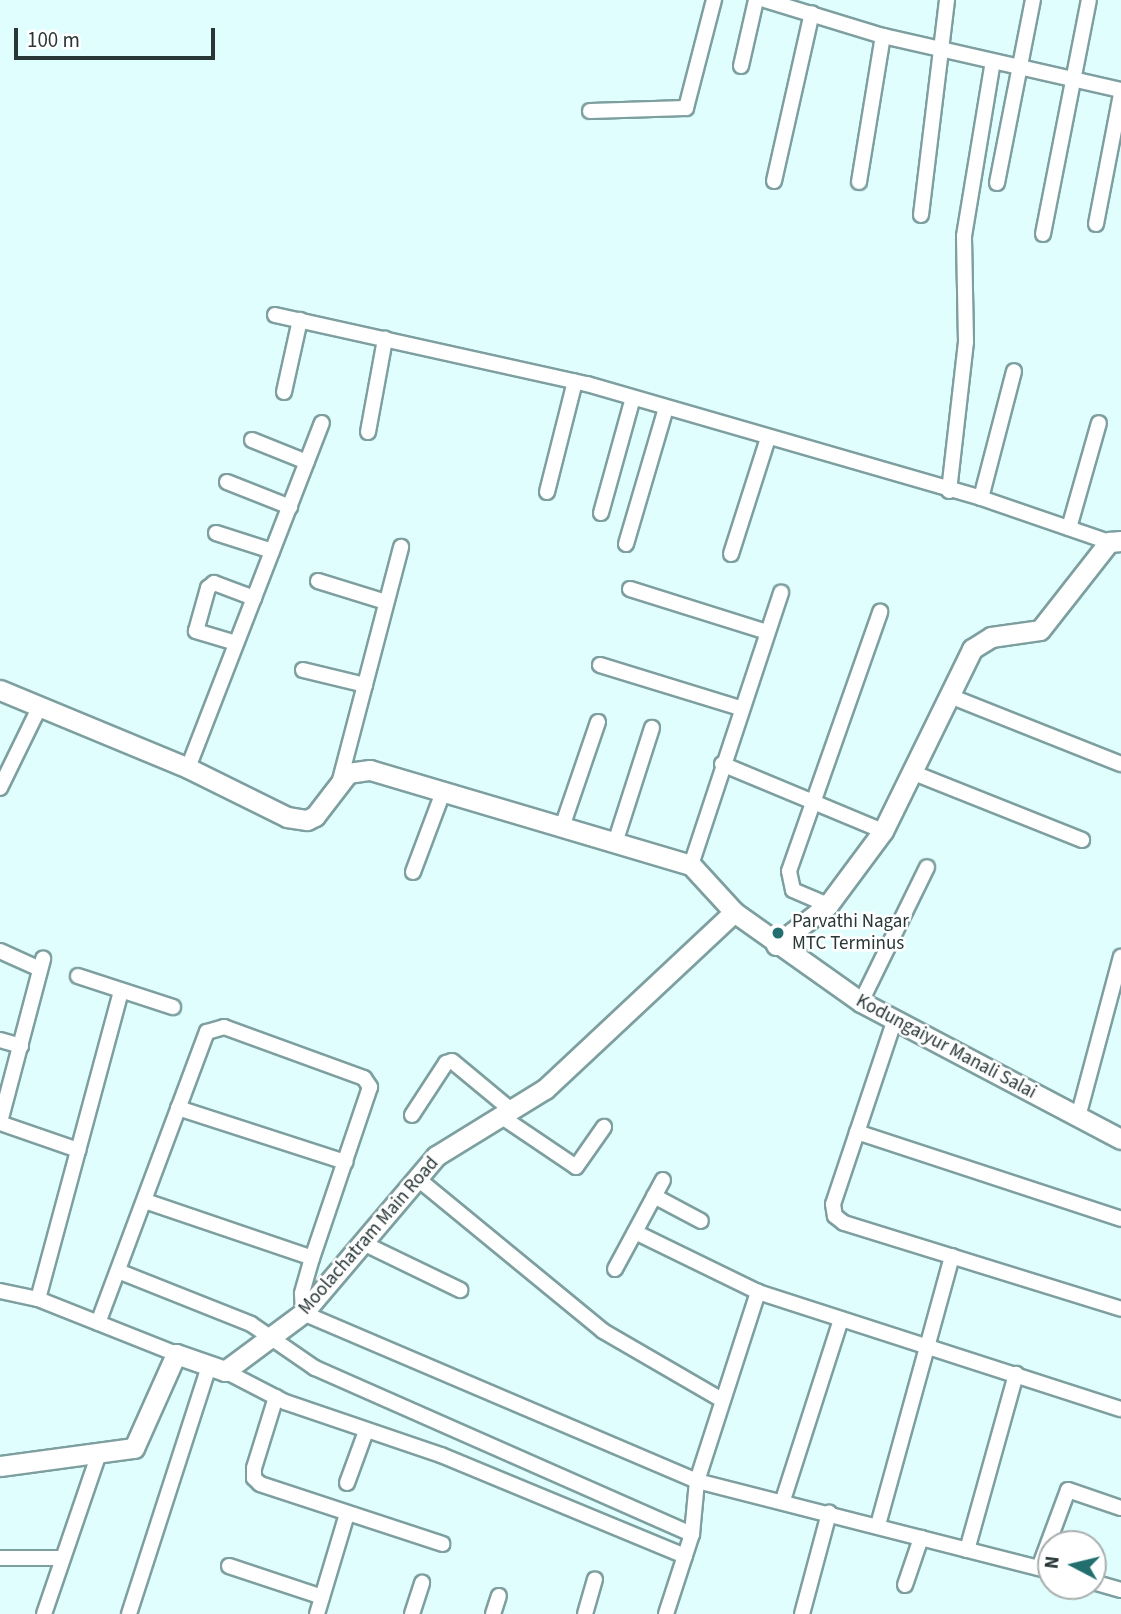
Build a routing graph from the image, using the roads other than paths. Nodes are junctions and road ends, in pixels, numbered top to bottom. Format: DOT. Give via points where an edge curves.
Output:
graph roads {
  1 [pos="714,0"];
  2 [pos="756,0"];
  3 [pos="765,0"];
  4 [pos="947,0"];
  5 [pos="1033,0"];
  6 [pos="1089,0"];
  7 [pos="812,13"];
  8 [pos="883,36"];
  9 [pos="942,47"];
  10 [pos="993,61"];
  11 [pos="741,66"];
  12 [pos="1019,67"];
  13 [pos="1072,79"];
  14 [pos="1121,92"];
  15 [pos="590,111"];
  16 [pos="774,181"];
  17 [pos="859,182"];
  18 [pos="998,183"];
  19 [pos="921,215"];
  20 [pos="1096,224"];
  21 [pos="1043,234"];
  22 [pos="275,315"];
  23 [pos="300,320"];
  24 [pos="385,339"];
  25 [pos="1014,371"];
  26 [pos="575,381"];
  27 [pos="284,392"];
  28 [pos="633,398"];
  29 [pos="666,408"];
  30 [pos="322,423"];
  31 [pos="1099,423"];
  32 [pos="368,432"];
  33 [pos="768,438"];
  34 [pos="252,440"];
  35 [pos="307,461"];
  36 [pos="227,482"];
  37 [pos="949,491"];
  38 [pos="547,492"];
  39 [pos="981,498"];
  40 [pos="290,507"];
  41 [pos="601,513"];
  42 [pos="1069,528"];
  43 [pos="216,533"];
  44 [pos="1115,541"];
  45 [pos="626,544"];
  46 [pos="401,547"];
  47 [pos="272,551"];
  48 [pos="731,554"];
  49 [pos="318,581"];
  50 [pos="630,589"];
  51 [pos="781,593"];
  52 [pos="254,598"];
  53 [pos="386,602"];
  54 [pos="880,612"];
  55 [pos="767,632"];
  56 [pos="236,643"];
  57 [pos="600,666"];
  58 [pos="303,670"];
  59 [pos="365,685"];
  60 [pos="0,690"];
  61 [pos="950,696"];
  62 [pos="40,706"];
  63 [pos="740,708"];
  64 [pos="598,722"];
  65 [pos="652,728"];
  66 [pos="722,764"];
  67 [pos="1121,764"];
  68 [pos="188,768"];
  69 [pos="914,773"];
  70 [pos="340,780"];
  71 [pos="0,788"];
  72 [pos="443,792"];
  73 [pos="813,802"];
  74 [pos="562,827"];
  75 [pos="883,831"];
  76 [pos="1082,840"];
  77 [pos="615,843"];
  78 [pos="691,865"];
  79 [pos="928,867"];
  80 [pos="413,872"];
  81 [pos="828,905"];
  82 [pos="734,912"];
  83 [pos="776,945"];
  84 [pos="0,951"];
  85 [pos="1121,957"];
  86 [pos="78,976"];
  87 [pos="121,991"];
  88 [pos="861,1002"];
  89 [pos="173,1007"];
  90 [pos="894,1022"];
  91 [pos="0,1040"];
  92 [pos="21,1046"];
  93 [pos="178,1108"];
  94 [pos="507,1113"];
  95 [pos="412,1115"];
  96 [pos="1078,1117"];
  97 [pos="0,1123"];
  98 [pos="604,1126"];
  99 [pos="856,1132"];
  100 [pos="1121,1139"];
  101 [pos="78,1150"];
  102 [pos="345,1161"];
  103 [pos="418,1179"];
  104 [pos="663,1181"];
  105 [pos="654,1196"];
  106 [pos="145,1200"];
  107 [pos="1121,1219"];
  108 [pos="701,1221"];
  109 [pos="635,1232"];
  110 [pos="365,1244"];
  111 [pos="952,1256"];
  112 [pos="312,1258"];
  113 [pos="615,1269"];
  114 [pos="118,1271"];
  115 [pos="460,1290"];
  116 [pos="0,1291"];
  117 [pos="758,1292"];
  118 [pos="38,1299"];
  119 [pos="1121,1309"];
  120 [pos="303,1313"];
  121 [pos="841,1318"];
  122 [pos="98,1323"];
  123 [pos="270,1338"];
  124 [pos="927,1347"];
  125 [pos="176,1354"];
  126 [pos="217,1369"];
  127 [pos="1016,1374"];
  128 [pos="275,1397"];
  129 [pos="722,1400"];
  130 [pos="1121,1409"];
  131 [pos="366,1431"];
  132 [pos="98,1456"];
  133 [pos="0,1466"];
  134 [pos="698,1480"];
  135 [pos="347,1483"];
  136 [pos="783,1500"];
  137 [pos="1121,1508"];
  138 [pos="829,1513"];
  139 [pos="347,1514"];
  140 [pos="878,1525"];
  141 [pos="1056,1530"];
  142 [pos="692,1534"];
  143 [pos="921,1538"];
  144 [pos="442,1544"];
  145 [pos="967,1550"];
  146 [pos="685,1556"];
  147 [pos="0,1558"];
  148 [pos="62,1558"];
  149 [pos="229,1566"];
  150 [pos="1037,1567"];
  151 [pos="595,1579"];
  152 [pos="422,1583"];
  153 [pos="905,1585"];
  154 [pos="499,1596"];
  155 [pos="322,1597"];
  156 [pos="44,1614"];
  157 [pos="129,1614"];
  158 [pos="317,1614"];
  159 [pos="412,1614"];
  160 [pos="493,1614"];
  161 [pos="585,1614"];
  162 [pos="666,1614"];
  163 [pos="802,1614"];
  1 -- 15 [label="street" via="686,108"];
  2 -- 11 [label="street"];
  3 -- 7 [label="street"];
  4 -- 9 [label="street"];
  5 -- 12 [label="street"];
  6 -- 13 [label="street"];
  7 -- 8 [label="street"];
  7 -- 16 [label="street"];
  8 -- 9 [label="street"];
  8 -- 17 [label="street"];
  9 -- 10 [label="street"];
  9 -- 19 [label="street"];
  10 -- 12 [label="street"];
  10 -- 37 [label="street" via="964,236 965,355"];
  12 -- 13 [label="street"];
  12 -- 18 [label="street"];
  13 -- 14 [label="street"];
  13 -- 21 [label="street"];
  14 -- 20 [label="street"];
  22 -- 23 [label="street"];
  23 -- 24 [label="street"];
  23 -- 27 [label="street"];
  24 -- 26 [label="street"];
  24 -- 32 [label="street"];
  25 -- 39 [label="street"];
  26 -- 28 [label="street"];
  26 -- 38 [label="street"];
  28 -- 29 [label="street"];
  28 -- 41 [label="street"];
  29 -- 33 [label="street"];
  29 -- 45 [label="street"];
  30 -- 35 [label="street"];
  31 -- 42 [label="street"];
  33 -- 37 [label="street"];
  33 -- 48 [label="street"];
  34 -- 35 [label="street"];
  35 -- 40 [label="street"];
  36 -- 40 [label="street"];
  37 -- 39 [label="street"];
  39 -- 42 [label="street"];
  40 -- 47 [label="street"];
  42 -- 44 [label="street"];
  43 -- 47 [label="street"];
  44 -- 61 [label="street" via="1040,630 991,637 972,649"];
  46 -- 53 [label="street"];
  47 -- 52 [label="street"];
  49 -- 53 [label="street"];
  50 -- 55 [label="street"];
  51 -- 55 [label="street"];
  52 -- 56 [label="street"];
  52 -- 56 [label="street" via="214,583 208,588 196,631"];
  53 -- 59 [label="street"];
  54 -- 73 [label="street"];
  55 -- 63 [label="street"];
  56 -- 68 [label="street"];
  57 -- 63 [label="street"];
  58 -- 59 [label="street"];
  59 -- 70 [label="street"];
  60 -- 62 [label="street"];
  61 -- 67 [label="street"];
  61 -- 69 [label="street"];
  62 -- 68 [label="street"];
  62 -- 71 [label="street"];
  63 -- 66 [label="street"];
  64 -- 74 [label="street"];
  65 -- 77 [label="street"];
  66 -- 73 [label="street"];
  66 -- 78 [label="street"];
  68 -- 70 [label="street" via="298,820 316,816"];
  69 -- 75 [label="street"];
  69 -- 76 [label="street"];
  70 -- 72 [label="street" via="348,773 370,770"];
  72 -- 74 [label="street"];
  72 -- 80 [label="street"];
  73 -- 75 [label="street"];
  73 -- 81 [label="street" via="788,880 793,890"];
  74 -- 77 [label="street"];
  75 -- 81 [label="street"];
  77 -- 78 [label="street"];
  78 -- 82 [label="street, Kodungaiyur Manali Salai"];
  79 -- 88 [label="street"];
  81 -- 83 [label="street"];
  82 -- 83 [label="street, Kodungaiyur Manali Salai"];
  82 -- 94 [label="street, Moolachatram Main Road" via="545,1089"];
  83 -- 88 [label="street, Kodungaiyur Manali Salai"];
  84 -- 92 [label="street" via="42,964"];
  85 -- 96 [label="street"];
  86 -- 87 [label="street"];
  87 -- 89 [label="street"];
  87 -- 101 [label="street"];
  88 -- 90 [label="street, Kodungaiyur Manali Salai"];
  90 -- 96 [label="street, Kodungaiyur Manali Salai"];
  90 -- 99 [label="street"];
  91 -- 92 [label="street"];
  92 -- 97 [label="street"];
  93 -- 102 [label="street"];
  93 -- 102 [label="street" via="207,1032 224,1027 368,1082 369,1095"];
  93 -- 106 [label="street"];
  94 -- 95 [label="street" via="452,1061 446,1063"];
  94 -- 98 [label="street" via="576,1167"];
  94 -- 103 [label="street, Moolachatram Main Road" via="436,1156"];
  96 -- 100 [label="street, Kodungaiyur Manali Salai"];
  97 -- 101 [label="street"];
  99 -- 107 [label="street"];
  99 -- 111 [label="street" via="833,1204 835,1216 844,1223"];
  101 -- 118 [label="street"];
  102 -- 112 [label="street"];
  103 -- 110 [label="street, Moolachatram Main Road"];
  103 -- 129 [label="street" via="603,1332"];
  104 -- 105 [label="street"];
  105 -- 108 [label="street"];
  105 -- 109 [label="street"];
  106 -- 112 [label="street"];
  106 -- 114 [label="street"];
  109 -- 113 [label="street"];
  109 -- 117 [label="street"];
  110 -- 115 [label="street"];
  110 -- 120 [label="street, Moolachatram Main Road"];
  111 -- 119 [label="street"];
  111 -- 124 [label="street"];
  112 -- 120 [label="street" via="302,1294"];
  114 -- 122 [label="street"];
  114 -- 123 [label="street" via="251,1324"];
  116 -- 118 [label="street"];
  117 -- 121 [label="street"];
  117 -- 129 [label="street"];
  118 -- 122 [label="street"];
  120 -- 123 [label="street, Moolachatram Main Road"];
  120 -- 134 [label="street"];
  121 -- 124 [label="street"];
  121 -- 136 [label="street"];
  122 -- 125 [label="street"];
  123 -- 126 [label="street, Moolachatram Main Road"];
  123 -- 142 [label="street" via="315,1368"];
  124 -- 127 [label="street"];
  124 -- 140 [label="street"];
  125 -- 126 [label="street"];
  125 -- 132 [label="street" via="138,1443 126,1452"];
  126 -- 128 [label="street"];
  126 -- 157 [label="street"];
  127 -- 130 [label="street"];
  127 -- 145 [label="street"];
  128 -- 131 [label="street"];
  128 -- 139 [label="street" via="254,1478 260,1485"];
  129 -- 134 [label="street"];
  131 -- 135 [label="street"];
  131 -- 146 [label="street" via="441,1455"];
  132 -- 133 [label="street"];
  132 -- 148 [label="street"];
  134 -- 136 [label="street"];
  134 -- 142 [label="street"];
  136 -- 138 [label="street"];
  137 -- 141 [label="street" via="1068,1490"];
  138 -- 140 [label="street"];
  138 -- 163 [label="street"];
  139 -- 144 [label="street"];
  139 -- 155 [label="street"];
  140 -- 143 [label="street"];
  142 -- 146 [label="street"];
  143 -- 145 [label="street"];
  143 -- 153 [label="street"];
  145 -- 150 [label="street"];
  146 -- 162 [label="street"];
  147 -- 148 [label="street"];
  148 -- 156 [label="street"];
  149 -- 155 [label="street"];
  151 -- 161 [label="street"];
  152 -- 159 [label="street"];
  154 -- 160 [label="street"];
  155 -- 158 [label="street"];
}
